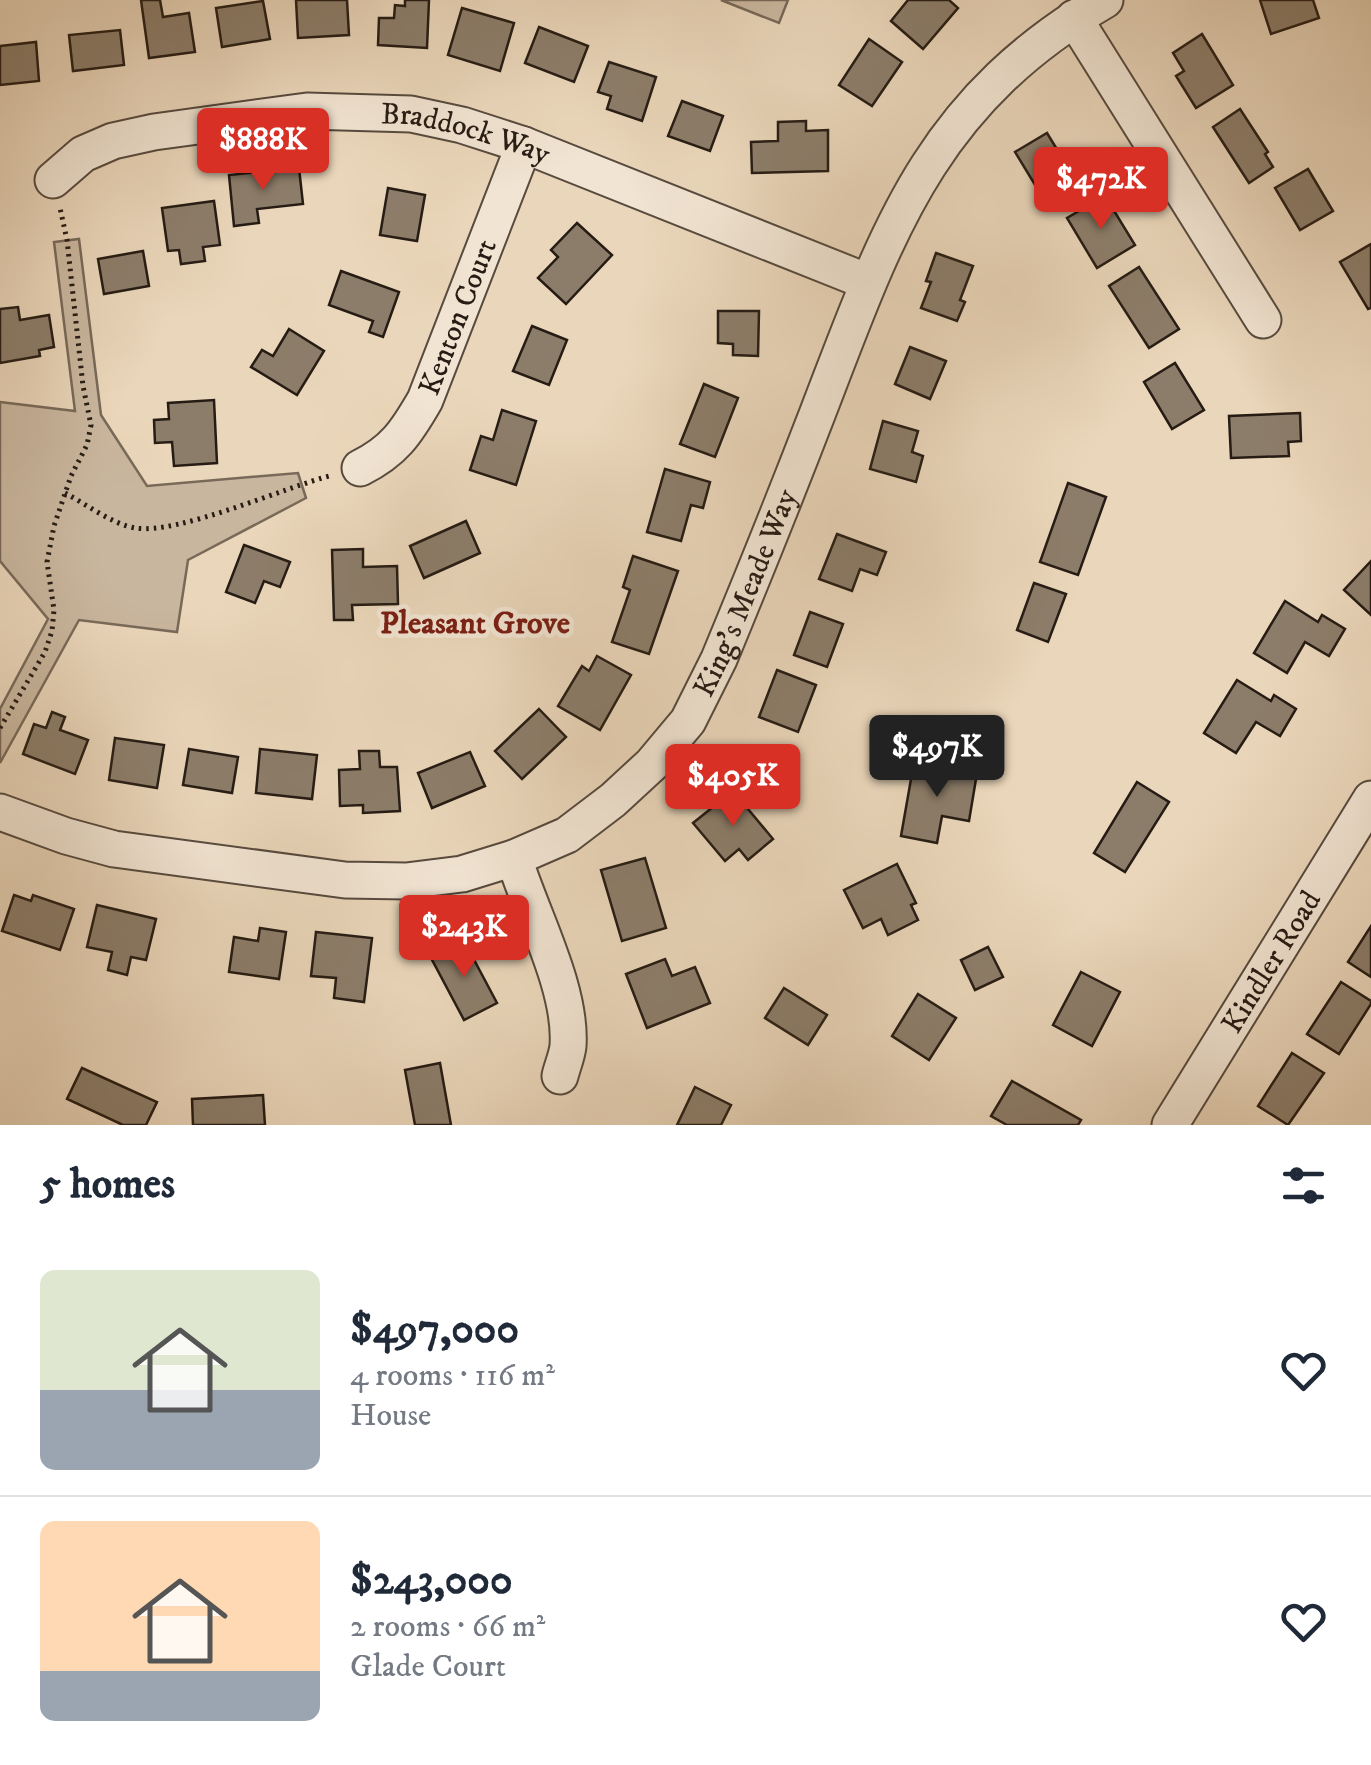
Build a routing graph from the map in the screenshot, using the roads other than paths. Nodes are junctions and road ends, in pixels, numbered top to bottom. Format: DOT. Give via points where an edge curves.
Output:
graph roads {
  1 [pos="1105,0"];
  2 [pos="1074,18"];
  3 [pos="524,145"];
  4 [pos="53,180"];
  5 [pos="868,282"];
  6 [pos="1263,320"];
  7 [pos="360,468"];
  8 [pos="1371,799"];
  9 [pos="0,812"];
  10 [pos="514,858"];
  11 [pos="560,1076"];
  12 [pos="1170,1125"];
  1 -- 2 [label="street, King's Meade Way"];
  2 -- 5 [label="street, King's Meade Way" via="1035,44 958,122 908,197"];
  2 -- 6 [label="street"];
  3 -- 4 [label="street, Braddock Way" via="411,114 306,112 113,141 83,154"];
  3 -- 5 [label="street, Braddock Way"];
  3 -- 7 [label="street, Kenton Court" via="425,400 387,455"];
  5 -- 10 [label="street, King's Meade Way" via="719,659 688,721 613,800 567,835"];
  8 -- 12 [label="street, Kindler Road"];
  9 -- 10 [label="street, King's Meade Way" via="114,848 344,880 462,874"];
  10 -- 11 [label="street" via="565,1015 568,1046"];
}
